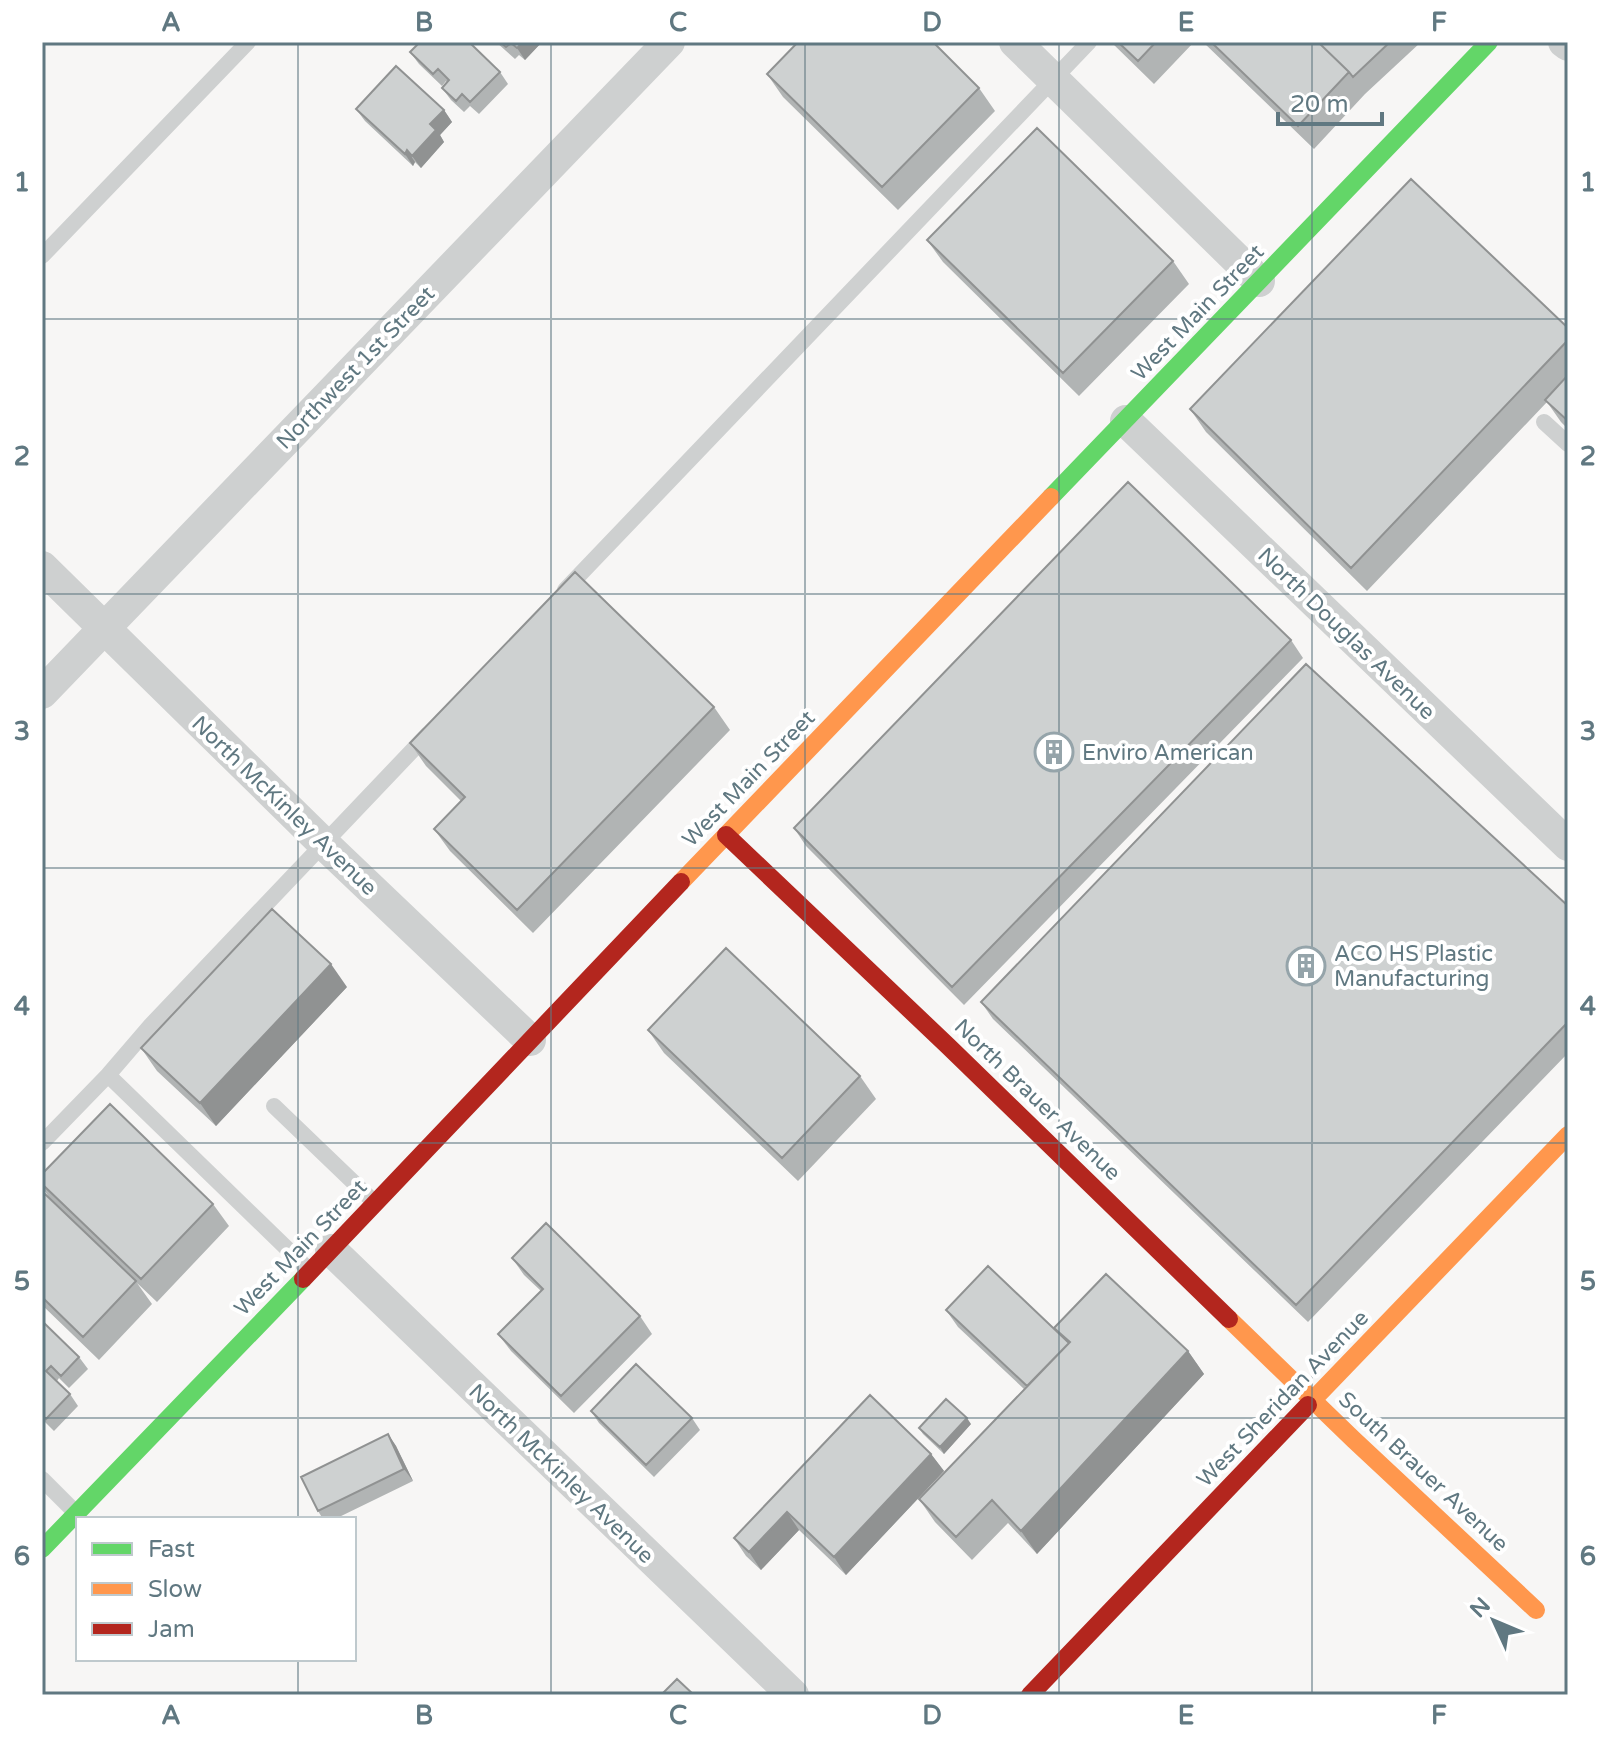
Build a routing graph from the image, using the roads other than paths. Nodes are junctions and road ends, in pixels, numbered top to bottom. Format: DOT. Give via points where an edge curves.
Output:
graph roads {
  1 [pos="248,42"];
  2 [pos="669,42"];
  3 [pos="1015,42"];
  4 [pos="1089,42"];
  5 [pos="1489,42"];
  6 [pos="1053,80"];
  7 [pos="42,256"];
  8 [pos="1259,281"];
  9 [pos="1126,421"];
  10 [pos="1544,422"];
  11 [pos="1568,444"];
  12 [pos="42,567"];
  13 [pos="552,604"];
  14 [pos="104,628"];
  15 [pos="42,693"];
  16 [pos="443,718"];
  17 [pos="726,835"];
  18 [pos="323,843"];
  19 [pos="1568,845"];
  20 [pos="530,1040"];
  21 [pos="108,1075"];
  22 [pos="274,1106"];
  23 [pos="1568,1135"];
  24 [pos="42,1143"];
  25 [pos="375,1203"];
  26 [pos="321,1261"];
  27 [pos="1313,1401"];
  28 [pos="42,1479"];
  29 [pos="77,1513"];
  30 [pos="42,1549"];
  31 [pos="1536,1610"];
  32 [pos="793,1695"];
  33 [pos="1030,1695"];
  1 -- 7 [label="lane"];
  2 -- 14 [label="street, Northwest 1st Street"];
  3 -- 6 [label="street"];
  4 -- 6 [label="lane"];
  5 -- 8 [label="main road, West Main Street"];
  6 -- 8 [label="street"];
  6 -- 13 [label="lane"];
  8 -- 9 [label="main road, West Main Street"];
  9 -- 17 [label="main road, West Main Street"];
  9 -- 19 [label="street, North Douglas Avenue"];
  10 -- 11 [label="lane"];
  12 -- 14 [label="street, North McKinley Avenue"];
  14 -- 15 [label="street, Northwest 1st Street"];
  14 -- 18 [label="street, North McKinley Avenue"];
  16 -- 18 [label="lane"];
  17 -- 20 [label="main road, West Main Street"];
  17 -- 27 [label="main road, North Brauer Avenue"];
  18 -- 20 [label="street, North McKinley Avenue"];
  18 -- 21 [label="lane"];
  20 -- 25 [label="main road, West Main Street"];
  21 -- 24 [label="lane"];
  21 -- 26 [label="lane"];
  22 -- 25 [label="lane"];
  23 -- 27 [label="main road, West Sheridan Avenue"];
  25 -- 26 [label="main road, West Main Street"];
  26 -- 29 [label="main road, West Main Street"];
  26 -- 32 [label="street, North McKinley Avenue"];
  27 -- 31 [label="main road, South Brauer Avenue"];
  27 -- 33 [label="main road, West Sheridan Avenue"];
  28 -- 29 [label="lane"];
  29 -- 30 [label="main road, West Main Street"];
}
